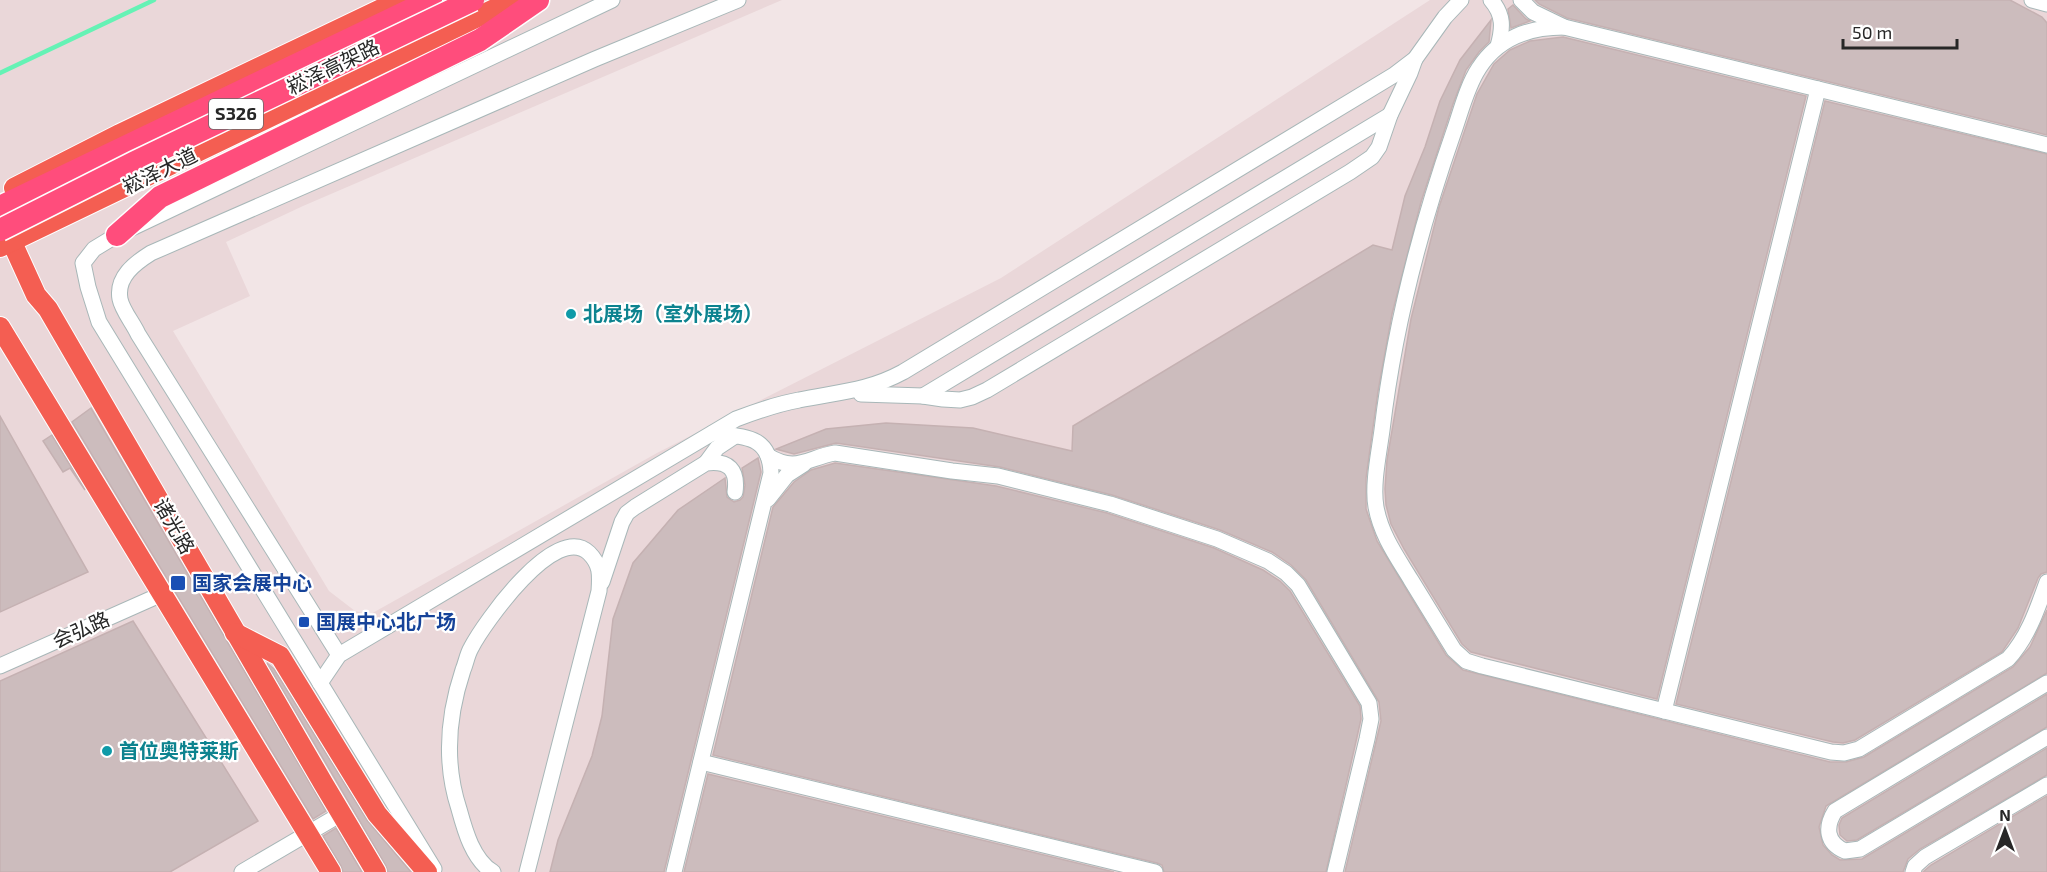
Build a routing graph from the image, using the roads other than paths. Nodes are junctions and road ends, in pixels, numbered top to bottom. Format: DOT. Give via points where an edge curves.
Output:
graph roads {
  1 [pos="400,0"];
  2 [pos="431,0"];
  3 [pos="473,0"];
  4 [pos="513,0"];
  5 [pos="537,0"];
  6 [pos="612,0"];
  7 [pos="738,0"];
  8 [pos="1461,0"];
  9 [pos="1491,0"];
  10 [pos="1521,0"];
  11 [pos="1564,27"];
  12 [pos="1498,46"];
  13 [pos="1415,59"];
  14 [pos="1818,89"];
  15 [pos="1390,115"];
  16 [pos="2047,145"];
  17 [pos="0,195"];
  18 [pos="0,207"];
  19 [pos="0,216"];
  20 [pos="117,235"];
  21 [pos="3,240"];
  22 [pos="0,327"];
  23 [pos="831,394"];
  24 [pos="923,396"];
  25 [pos="713,433"];
  26 [pos="735,436"];
  27 [pos="768,456"];
  28 [pos="706,463"];
  29 [pos="804,464"];
  30 [pos="735,492"];
  31 [pos="762,513"];
  32 [pos="2047,582"];
  33 [pos="599,591"];
  34 [pos="162,594"];
  35 [pos="235,633"];
  36 [pos="339,655"];
  37 [pos="0,666"];
  38 [pos="320,683"];
  39 [pos="2047,683"];
  40 [pos="1664,711"];
  41 [pos="2047,736"];
  42 [pos="701,762"];
  43 [pos="2047,784"];
  44 [pos="341,814"];
  45 [pos="307,834"];
  46 [pos="529,867"];
  47 [pos="489,870"];
  48 [pos="242,872"];
  49 [pos="331,872"];
  50 [pos="376,872"];
  51 [pos="427,872"];
  52 [pos="435,872"];
  53 [pos="516,872"];
  54 [pos="674,872"];
  55 [pos="1155,872"];
  56 [pos="1335,872"];
  57 [pos="1913,872"];
  1 -- 17 [label="main road"];
  2 -- 18 [label="highway, 崧泽高架路 / S326"];
  3 -- 21 [label="highway, 崧泽高架路 / S326, bridge" via="135,162"];
  4 -- 21 [label="main road, 崧泽大道"];
  5 -- 20 [label="highway" via="480,40 160,197"];
  6 -- 20 [label="street"];
  7 -- 36 [label="street" via="151,253 134,263 123,278 120,299 138,334"];
  8 -- 13 [label="street"];
  9 -- 12 [label="street" via="1503,22"];
  10 -- 11 [label="street" via="1533,12"];
  11 -- 12 [label="street" via="1523,32"];
  11 -- 14 [label="street"];
  12 -- 40 [label="street" via="1479,68 1467,93 1422,231 1401,315 1377,466 1376,505 1382,532 1454,650 1466,661"];
  13 -- 15 [label="street"];
  13 -- 23 [label="street" via="903,372 868,388"];
  14 -- 16 [label="street"];
  14 -- 40 [label="street"];
  15 -- 24 [label="street"];
  15 -- 24 [label="street" via="1372,158 987,390 960,400"];
  19 -- 21 [label="main road, 诸光路"];
  20 -- 38 [label="street" via="94,249 83,263 99,322"];
  21 -- 35 [label="main road, 诸光路" via="48,309"];
  22 -- 34 [label="main road"];
  23 -- 24 [label="street"];
  23 -- 25 [label="street" via="766,408"];
  25 -- 26 [label="street"];
  25 -- 36 [label="street"];
  26 -- 27 [label="street" via="750,437"];
  26 -- 28 [label="street" via="717,448"];
  27 -- 29 [label="street" via="780,463"];
  27 -- 31 [label="street" via="771,473"];
  28 -- 30 [label="street" via="717,461 727,465 737,481"];
  28 -- 33 [label="street" via="627,513"];
  29 -- 31 [label="street" via="776,487"];
  29 -- 56 [label="street" via="835,453 998,476 1164,521 1268,561 1286,573 1298,585 1369,703 1367,739"];
  31 -- 42 [label="street"];
  32 -- 40 [label="street" via="2020,646 2008,659 1859,748 1831,752"];
  33 -- 46 [label="street"];
  33 -- 47 [label="street" via="600,570 596,560 577,547 562,550 519,581 470,649 450,726 450,772 466,834"];
  34 -- 37 [label="street, 会弘路"];
  34 -- 45 [label="main road"];
  35 -- 44 [label="main road, 诸光路"];
  35 -- 51 [label="main road" via="280,656 377,814"];
  36 -- 38 [label="street"];
  38 -- 52 [label="street"];
  39 -- 41 [label="street" via="1835,811 1829,820 1830,841 1845,851 1860,849"];
  42 -- 54 [label="street"];
  42 -- 55 [label="street"];
  43 -- 57 [label="street" via="1924,857"];
  44 -- 45 [label="street"];
  44 -- 50 [label="main road, 诸光路"];
  45 -- 48 [label="street"];
  45 -- 49 [label="main road"];
  46 -- 53 [label="street"];
}
